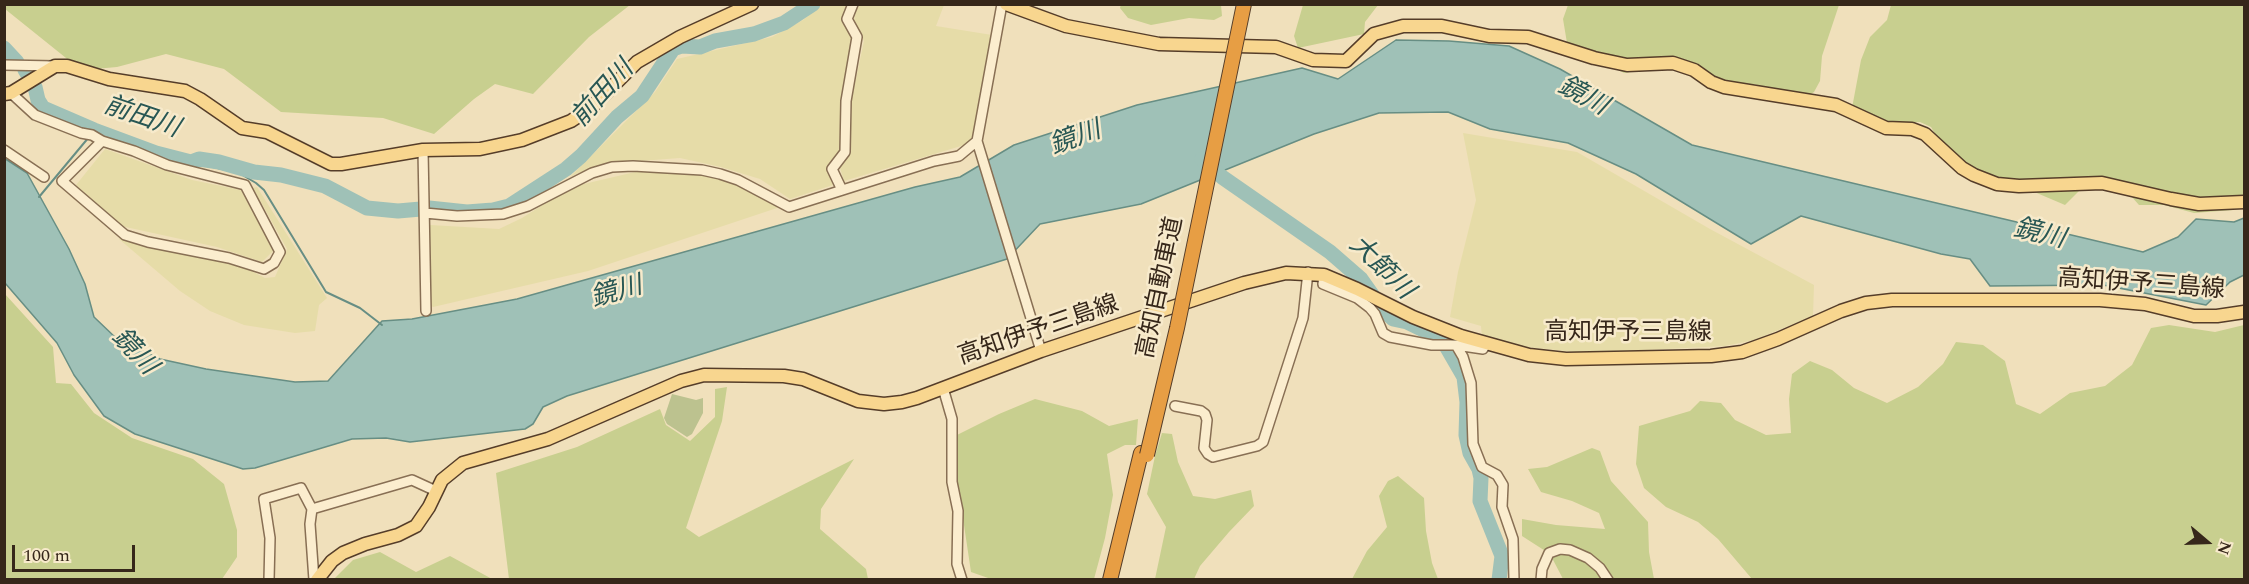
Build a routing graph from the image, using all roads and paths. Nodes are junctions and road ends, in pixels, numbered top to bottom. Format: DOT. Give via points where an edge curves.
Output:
graph roads {
  1 [pos="752,4"];
  2 [pos="853,4"];
  3 [pos="1004,4"];
  4 [pos="1237,4"];
  5 [pos="1244,4"];
  6 [pos="4,65"];
  7 [pos="55,66"];
  8 [pos="8,94"];
  9 [pos="102,141"];
  10 [pos="979,143"];
  11 [pos="4,150"];
  12 [pos="423,150"];
  13 [pos="44,177"];
  14 [pos="842,190"];
  15 [pos="2244,202"];
  16 [pos="424,213"];
  17 [pos="1308,272"];
  18 [pos="1323,275"];
  19 [pos="426,311"];
  20 [pos="2244,312"];
  21 [pos="1486,344"];
  22 [pos="1455,345"];
  23 [pos="1041,351"];
  24 [pos="943,388"];
  25 [pos="1175,406"];
  26 [pos="1144,454"];
  27 [pos="436,491"];
  28 [pos="312,509"];
  29 [pos="269,579"];
  30 [pos="315,579"];
  31 [pos="962,579"];
  32 [pos="1110,579"];
  33 [pos="1117,579"];
  34 [pos="1514,579"];
  35 [pos="1541,579"];
  36 [pos="1608,579"];
  1 -- 12 [label="main road" via="637,62 592,107 571,121 507,145"];
  2 -- 14 [label="street" via="847,19 857,37 846,101 845,152 832,169"];
  3 -- 10 [label="street"];
  3 -- 15 [label="main road" via="1066,26 1159,44 1276,47 1313,60 1346,61 1374,34 1403,26 1442,26 1489,36 1528,37 1627,65 1673,63 1724,87 1836,105 1886,128 1925,134 1962,168 1997,184 2102,183 2199,204"];
  4 -- 26 [label="highway, 高知自動車道"];
  5 -- 26 [label="highway, 高知自動車道, bridge" via="1182,305"];
  6 -- 7 [label="street"];
  7 -- 8 [label="main road"];
  7 -- 12 [label="main road" via="184,91 242,128 267,132 331,164"];
  8 -- 9 [label="street" via="35,115"];
  9 -- 9 [label="street" via="166,165 244,185 280,252 274,263 264,269 125,235 62,181"];
  10 -- 14 [label="street" via="959,156"];
  10 -- 23 [label="street"];
  11 -- 13 [label="street"];
  12 -- 16 [label="street"];
  14 -- 16 [label="street" via="789,207 720,174 674,168 612,167 503,214"];
  16 -- 19 [label="street"];
  17 -- 18 [label="main road, 高知伊予三島線"];
  17 -- 23 [label="main road, 高知伊予三島線" via="1261,278"];
  17 -- 25 [label="street" via="1303,318 1263,442 1213,457 1204,448 1205,414"];
  18 -- 21 [label="main road, 高知伊予三島線" via="1413,317"];
  18 -- 22 [label="street" via="1323,284 1358,298 1370,308 1383,333 1390,337"];
  20 -- 21 [label="main road, 高知伊予三島線" via="2194,316 2145,304 2100,300 1892,300 1851,307 1756,348 1727,355 1566,359"];
  21 -- 22 [label="street" via="1483,349"];
  22 -- 34 [label="street" via="1463,357 1470,383 1475,450 1482,467 1497,475 1503,485 1502,507 1513,539"];
  23 -- 24 [label="main road, 高知伊予三島線"];
  24 -- 27 [label="main road, 高知伊予三島線" via="884,404 846,398 794,377 694,377 548,439 463,463 449,473"];
  24 -- 31 [label="street" via="952,419 957,564"];
  26 -- 32 [label="highway"];
  26 -- 33 [label="highway, 高知自動車道"];
  27 -- 28 [label="street" via="412,480"];
  27 -- 30 [label="main road, 高知伊予三島線" via="416,526 343,553"];
  28 -- 29 [label="street" via="301,488 264,499 270,538"];
  28 -- 30 [label="street"];
  35 -- 36 [label="street" via="1549,553 1560,549 1588,558"];
}
